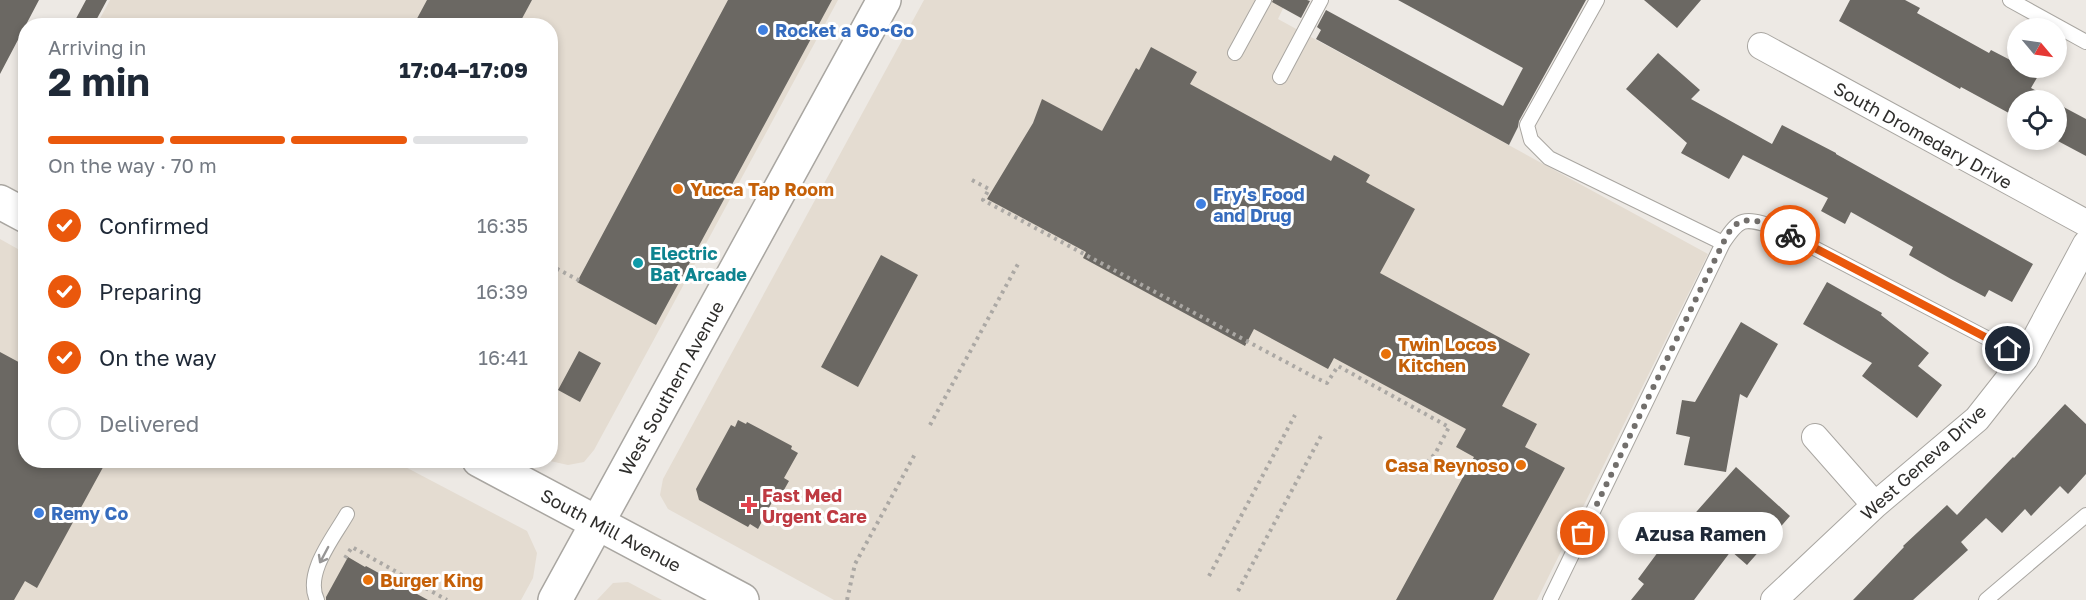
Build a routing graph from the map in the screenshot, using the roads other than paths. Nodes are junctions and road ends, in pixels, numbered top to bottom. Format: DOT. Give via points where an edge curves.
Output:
graph roads {
  1 [pos="884,0"];
  2 [pos="1264,0"];
  3 [pos="1321,0"];
  4 [pos="1597,0"];
  5 [pos="2010,0"];
  6 [pos="2086,42"];
  7 [pos="1761,46"];
  8 [pos="1235,53"];
  9 [pos="1280,77"];
  10 [pos="2086,223"];
  11 [pos="1723,243"];
  12 [pos="2086,244"];
  13 [pos="2025,358"];
  14 [pos="1815,437"];
  15 [pos="494,468"];
  16 [pos="1875,505"];
  17 [pos="347,514"];
  18 [pos="2086,515"];
  19 [pos="597,523"];
  20 [pos="317,600"];
  21 [pos="555,600"];
  22 [pos="742,600"];
  23 [pos="1550,600"];
  24 [pos="1774,600"];
  25 [pos="1986,600"];
  1 -- 19 [label="main road, West Southern Avenue"];
  2 -- 8 [label="lane"];
  3 -- 9 [label="lane"];
  4 -- 11 [label="lane" via="1527,125 1531,140 1549,158"];
  5 -- 6 [label="lane"];
  7 -- 10 [label="street, South Dromedary Drive"];
  11 -- 13 [label="lane" via="1734,225 1751,220 1773,226"];
  11 -- 23 [label="lane"];
  12 -- 13 [label="street, West Geneva Drive"];
  13 -- 16 [label="street, West Geneva Drive" via="1977,419"];
  14 -- 16 [label="street"];
  15 -- 19 [label="main road, South Mill Avenue"];
  16 -- 24 [label="street, West Geneva Drive"];
  17 -- 20 [label="lane, one-way" via="318,565 314,581"];
  18 -- 25 [label="lane"];
  19 -- 21 [label="main road, West Southern Avenue"];
  19 -- 22 [label="main road, South Mill Avenue"];
}
